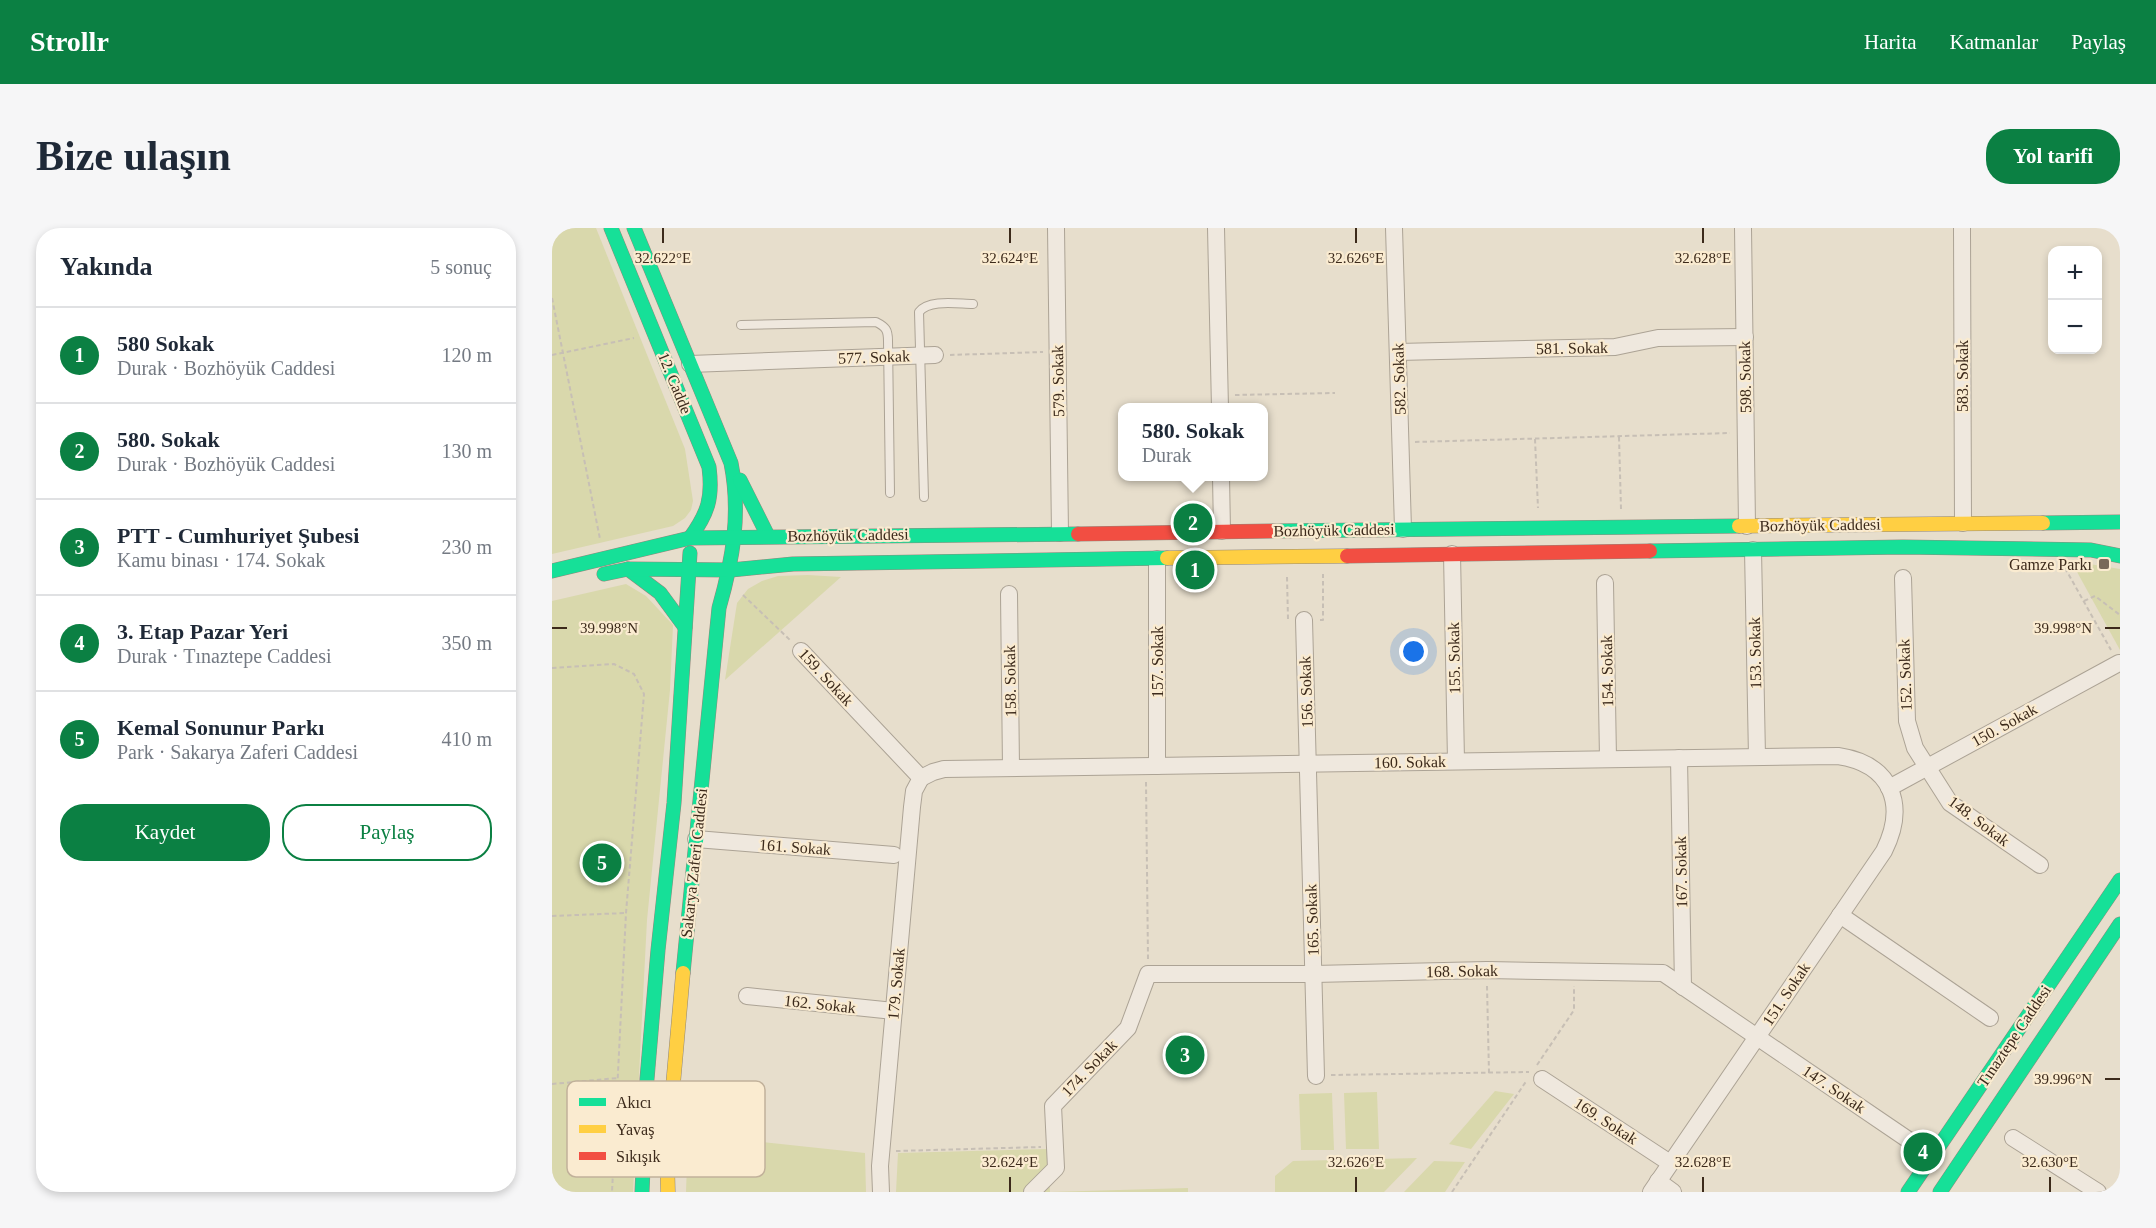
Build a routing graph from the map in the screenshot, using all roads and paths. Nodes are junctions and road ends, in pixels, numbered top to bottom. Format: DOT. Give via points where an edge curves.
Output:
graph roads {
  1 [pos="611,228"];
  2 [pos="634,228"];
  3 [pos="1056,228"];
  4 [pos="1216,228"];
  5 [pos="1394,228"];
  6 [pos="1743,228"];
  7 [pos="1962,228"];
  8 [pos="552,298"];
  9 [pos="973,304"];
  10 [pos="741,325"];
  11 [pos="654,333"];
  12 [pos="1745,338"];
  13 [pos="1058,351"];
  14 [pos="1398,352"];
  15 [pos="563,353"];
  16 [pos="552,355"];
  17 [pos="928,356"];
  18 [pos="889,357"];
  19 [pos="690,364"];
  20 [pos="1335,393"];
  21 [pos="1220,402"];
  22 [pos="1746,433"];
  23 [pos="1619,436"];
  24 [pos="1535,439"];
  25 [pos="1400,443"];
  26 [pos="731,463"];
  27 [pos="1221,481"];
  28 [pos="890,493"];
  29 [pos="924,497"];
  30 [pos="2120,522"];
  31 [pos="1963,523"];
  32 [pos="1747,526"];
  33 [pos="1622,527"];
  34 [pos="1539,528"];
  35 [pos="1403,529"];
  36 [pos="1222,531"];
  37 [pos="1060,533"];
  38 [pos="768,536"];
  39 [pos="735,537"];
  40 [pos="690,538"];
  41 [pos="1753,550"];
  42 [pos="2055,550"];
  43 [pos="1452,554"];
  44 [pos="1323,556"];
  45 [pos="2120,556"];
  46 [pos="1286,557"];
  47 [pos="604,559"];
  48 [pos="1156,559"];
  49 [pos="628,569"];
  50 [pos="689,570"];
  51 [pos="552,571"];
  52 [pos="729,575"];
  53 [pos="1903,578"];
  54 [pos="1605,583"];
  55 [pos="552,584"];
  56 [pos="1009,594"];
  57 [pos="2084,601"];
  58 [pos="2120,615"];
  59 [pos="1304,620"];
  60 [pos="685,627"];
  61 [pos="801,651"];
  62 [pos="2119,663"];
  63 [pos="552,668"];
  64 [pos="1758,757"];
  65 [pos="1679,758"];
  66 [pos="1608,759"];
  67 [pos="1456,761"];
  68 [pos="1308,764"];
  69 [pos="1151,766"];
  70 [pos="1011,768"];
  71 [pos="1926,768"];
  72 [pos="921,778"];
  73 [pos="1889,788"];
  74 [pos="696,840"];
  75 [pos="894,855"];
  76 [pos="2040,865"];
  77 [pos="2120,880"];
  78 [pos="626,913"];
  79 [pos="1840,915"];
  80 [pos="552,916"];
  81 [pos="2120,924"];
  82 [pos="2113,949"];
  83 [pos="1487,970"];
  84 [pos="1574,972"];
  85 [pos="1148,974"];
  86 [pos="1314,974"];
  87 [pos="1683,987"];
  88 [pos="747,996"];
  89 [pos="894,1011"];
  90 [pos="1990,1018"];
  91 [pos="1757,1036"];
  92 [pos="1489,1073"];
  93 [pos="1316,1076"];
  94 [pos="1537,1076"];
  95 [pos="618,1078"];
  96 [pos="585,1081"];
  97 [pos="618,1081"];
  98 [pos="647,1081"];
  99 [pos="674,1081"];
  100 [pos="567,1083"];
  101 [pos="552,1084"];
  102 [pos="2013,1138"];
  103 [pos="1910,1141"];
  104 [pos="1055,1146"];
  105 [pos="881,1152"];
  106 [pos="1670,1163"];
  107 [pos="613,1177"];
  108 [pos="643,1177"];
  109 [pos="668,1177"];
  110 [pos="1654,1187"];
  111 [pos="612,1192"];
  112 [pos="642,1192"];
  113 [pos="668,1192"];
  114 [pos="881,1192"];
  115 [pos="1032,1192"];
  116 [pos="1452,1192"];
  117 [pos="1673,1192"];
  118 [pos="1908,1192"];
  119 [pos="1940,1192"];
  120 [pos="2098,1192"];
  1 -- 11 [label="main road, 12. Cadde"];
  2 -- 19 [label="main road, 12. Cadde"];
  3 -- 13 [label="street, 579. Sokak"];
  4 -- 21 [label="street"];
  5 -- 14 [label="street, 582. Sokak"];
  6 -- 12 [label="street, 598. Sokak"];
  7 -- 31 [label="street, 583. Sokak"];
  8 -- 15 [label="path"];
  9 -- 17 [label="lane" via="923,306 919,312"];
  10 -- 18 [label="lane" via="876,322 888,331"];
  11 -- 15 [label="path"];
  11 -- 40 [label="main road, 12. Cadde" via="709,467 711,497 706,516"];
  12 -- 14 [label="street, 581. Sokak" via="1658,338 1615,347"];
  12 -- 22 [label="street, 598. Sokak"];
  13 -- 17 [label="path"];
  13 -- 37 [label="street, 579. Sokak"];
  14 -- 25 [label="street, 582. Sokak"];
  15 -- 16 [label="path"];
  15 -- 47 [label="path"];
  17 -- 18 [label="street, 577. Sokak"];
  17 -- 29 [label="lane"];
  18 -- 19 [label="street, 577. Sokak"];
  18 -- 28 [label="lane"];
  19 -- 26 [label="main road, 12. Cadde"];
  20 -- 21 [label="path"];
  22 -- 23 [label="path"];
  22 -- 32 [label="street, 598. Sokak"];
  23 -- 24 [label="path"];
  23 -- 33 [label="path"];
  24 -- 25 [label="path"];
  24 -- 34 [label="path"];
  25 -- 35 [label="street, 582. Sokak"];
  26 -- 38 [label="main road"];
  26 -- 39 [label="main road, 12. Cadde" via="737,490"];
  27 -- 36 [label="street"];
  30 -- 31 [label="main road, Bozhöyük Caddesi"];
  31 -- 32 [label="main road, Bozhöyük Caddesi"];
  32 -- 33 [label="main road, Bozhöyük Caddesi"];
  33 -- 34 [label="main road, Bozhöyük Caddesi"];
  34 -- 35 [label="main road, Bozhöyük Caddesi"];
  35 -- 36 [label="main road, Bozhöyük Caddesi"];
  36 -- 37 [label="main road, Bozhöyük Caddesi"];
  37 -- 38 [label="main road, Bozhöyük Caddesi"];
  38 -- 39 [label="main road, Bozhöyük Caddesi"];
  39 -- 40 [label="main road, Bozhöyük Caddesi"];
  39 -- 52 [label="main road, Sakarya Zaferi Caddesi"];
  40 -- 47 [label="main road, Bozhöyük Caddesi"];
  40 -- 50 [label="main road, Sakarya Zaferi Caddesi"];
  41 -- 42 [label="main road, Bozhöyük Caddesi"];
  41 -- 43 [label="main road, Bozhöyük Caddesi"];
  41 -- 64 [label="street, 153. Sokak"];
  42 -- 45 [label="main road, Bozhöyük Caddesi" via="2091,550"];
  42 -- 57 [label="path"];
  43 -- 44 [label="main road, Bozhöyük Caddesi"];
  43 -- 67 [label="street, 155. Sokak"];
  44 -- 46 [label="main road, Bozhöyük Caddesi"];
  44 -- 59 [label="path" via="1323,620"];
  46 -- 48 [label="main road, Bozhöyük Caddesi"];
  46 -- 59 [label="path" via="1288,620"];
  47 -- 51 [label="main road, Bozhöyük Caddesi"];
  48 -- 52 [label="main road, Bozhöyük Caddesi" via="793,564"];
  48 -- 69 [label="street, 157. Sokak"];
  49 -- 50 [label="main road, Bozhöyük Caddesi"];
  49 -- 55 [label="main road, Bozhöyük Caddesi"];
  49 -- 60 [label="main road" via="660,592"];
  50 -- 52 [label="main road, Bozhöyük Caddesi"];
  50 -- 60 [label="main road, Sakarya Zaferi Caddesi"];
  52 -- 61 [label="path, 159. Sokak"];
  52 -- 74 [label="main road, Sakarya Zaferi Caddesi" via="719,608"];
  53 -- 71 [label="street, 152. Sokak" via="1907,721"];
  54 -- 66 [label="street, 154. Sokak"];
  56 -- 70 [label="street, 158. Sokak"];
  57 -- 58 [label="path" via="2095,596"];
  57 -- 62 [label="path"];
  59 -- 68 [label="street, 156. Sokak"];
  60 -- 98 [label="main road, Sakarya Zaferi Caddesi" via="674,803"];
  61 -- 72 [label="street, 159. Sokak"];
  62 -- 71 [label="street, 150. Sokak"];
  63 -- 78 [label="path" via="614,664 634,674 644,694"];
  64 -- 65 [label="street, 160. Sokak"];
  64 -- 73 [label="street, 160. Sokak" via="1851,758 1871,768"];
  65 -- 66 [label="street, 160. Sokak"];
  65 -- 87 [label="street, 167. Sokak"];
  66 -- 67 [label="street, 160. Sokak"];
  67 -- 68 [label="street, 160. Sokak"];
  68 -- 69 [label="street, 160. Sokak"];
  68 -- 86 [label="street, 165. Sokak"];
  69 -- 70 [label="street, 160. Sokak"];
  69 -- 85 [label="path"];
  70 -- 72 [label="street, 160. Sokak" via="938,770"];
  71 -- 73 [label="street, 150. Sokak"];
  71 -- 76 [label="street, 148. Sokak" via="1950,803"];
  72 -- 89 [label="street, 179. Sokak" via="913,798"];
  73 -- 79 [label="street, 151. Sokak" via="1895,819 1889,840"];
  74 -- 75 [label="street, 161. Sokak"];
  74 -- 99 [label="main road, Sakarya Zaferi Caddesi"];
  77 -- 118 [label="main road, Tınaztepe Caddesi"];
  78 -- 80 [label="path"];
  78 -- 95 [label="path"];
  79 -- 90 [label="street"];
  79 -- 91 [label="street, 151. Sokak"];
  81 -- 82 [label="main road, Tınaztepe Caddesi"];
  82 -- 119 [label="main road, Tınaztepe Caddesi"];
  83 -- 84 [label="street, 168. Sokak"];
  83 -- 86 [label="street, 168. Sokak"];
  83 -- 92 [label="path"];
  84 -- 87 [label="street, 168. Sokak" via="1663,974"];
  84 -- 94 [label="path" via="1574,1010"];
  85 -- 86 [label="street, 168. Sokak"];
  85 -- 104 [label="street, 174. Sokak" via="1128,1028 1053,1106"];
  86 -- 93 [label="street, 165. Sokak"];
  87 -- 91 [label="street, 168. Sokak"];
  88 -- 89 [label="street, 162. Sokak"];
  89 -- 105 [label="street, 179. Sokak"];
  91 -- 103 [label="street, 147. Sokak"];
  91 -- 106 [label="street, 151. Sokak"];
  92 -- 93 [label="path"];
  92 -- 94 [label="path"];
  94 -- 106 [label="street, 169. Sokak"];
  94 -- 116 [label="path"];
  95 -- 96 [label="path"];
  95 -- 97 [label="path"];
  100 -- 101 [label="path"];
  102 -- 120 [label="street"];
  104 -- 105 [label="path"];
  104 -- 115 [label="street, 174. Sokak" via="1056,1168"];
  105 -- 114 [label="street, 179. Sokak"];
  106 -- 110 [label="street, 151. Sokak"];
  107 -- 111 [label="path"];
  108 -- 112 [label="main road, Sakarya Zaferi Caddesi"];
  109 -- 113 [label="main road, Sakarya Zaferi Caddesi"];
  110 -- 117 [label="street"];
}
